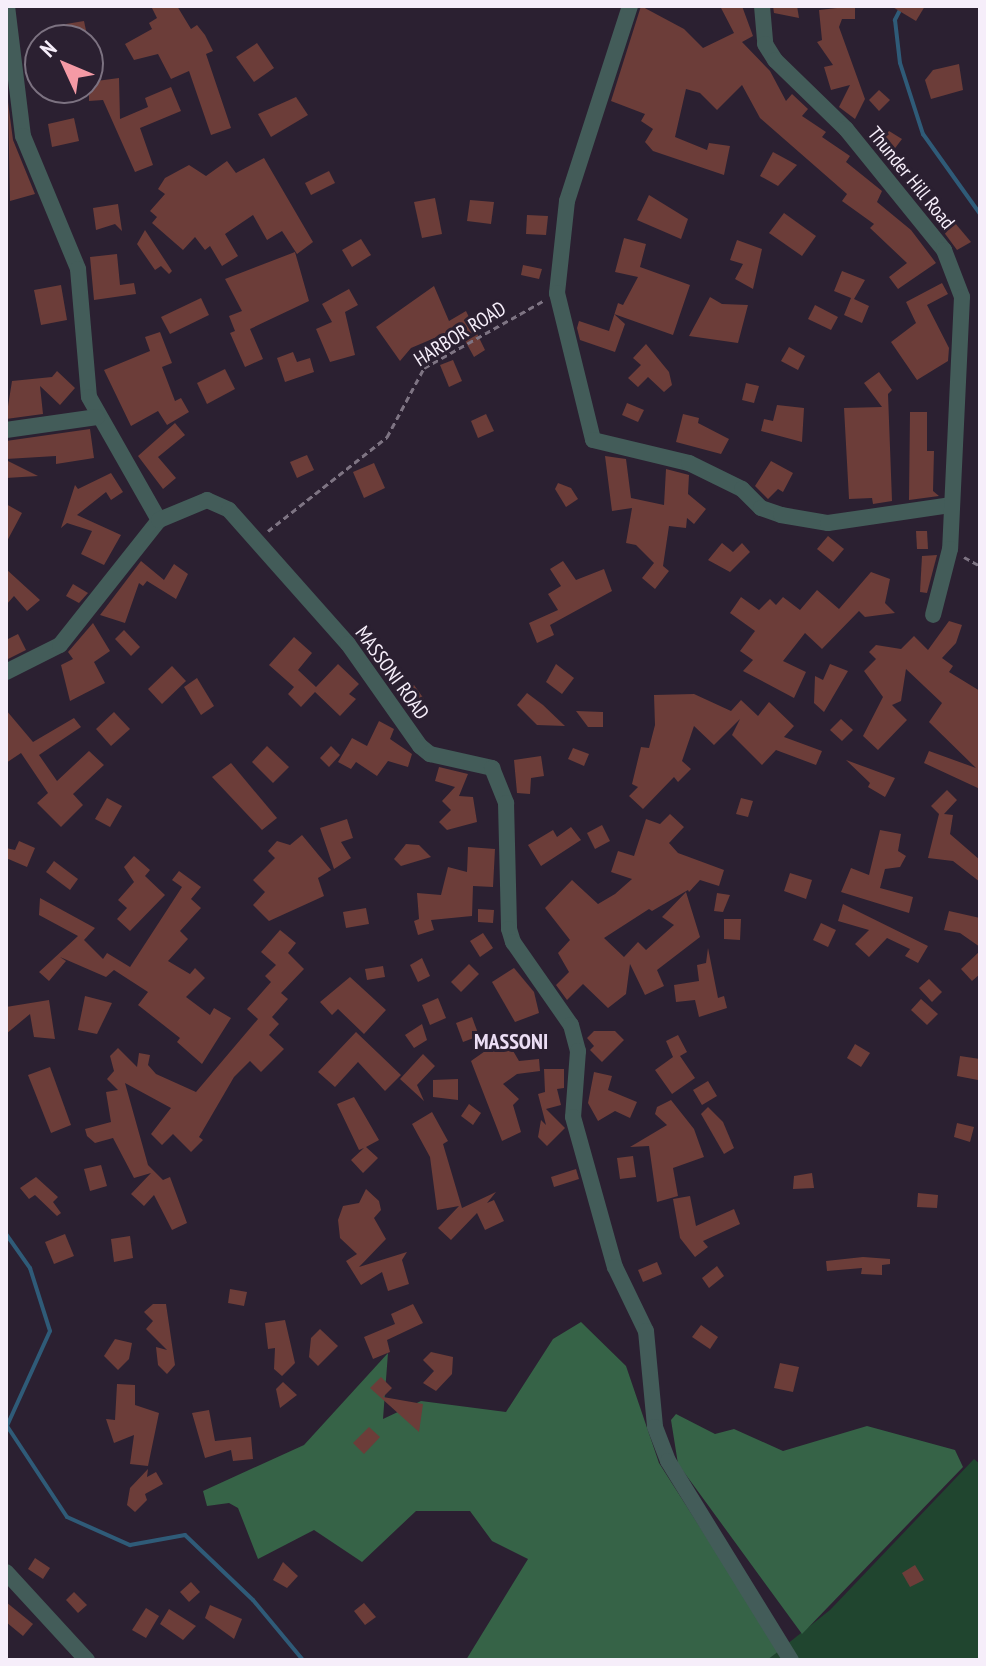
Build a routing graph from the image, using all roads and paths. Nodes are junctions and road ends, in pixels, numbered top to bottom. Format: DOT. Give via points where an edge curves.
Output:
graph roads {
  1 [pos="7,6"];
  2 [pos="630,6"];
  3 [pos="762,6"];
  4 [pos="12,96"];
  5 [pos="557,293"];
  6 [pos="97,417"];
  7 [pos="6,430"];
  8 [pos="952,505"];
  9 [pos="159,520"];
  10 [pos="256,541"];
  11 [pos="950,549"];
  12 [pos="980,566"];
  13 [pos="933,615"];
  14 [pos="6,672"];
  15 [pos="6,1572"];
  16 [pos="87,1660"];
  17 [pos="791,1660"];
  1 -- 4 [label="street"];
  2 -- 5 [label="street" via="567,201"];
  3 -- 8 [label="street, Thunder Hill Road" via="765,44 775,60 867,155 944,250 962,297"];
  4 -- 6 [label="street" via="78,269 89,397"];
  5 -- 8 [label="street" via="593,440 689,463 781,515 857,521"];
  5 -- 10 [label="path, HARBOR ROAD" via="424,368 387,437"];
  6 -- 7 [label="street"];
  6 -- 9 [label="street"];
  8 -- 11 [label="street, Thunder Hill Road"];
  9 -- 10 [label="street, MASSONI ROAD" via="207,500 229,510"];
  9 -- 14 [label="street, MASSONI ROAD" via="60,645"];
  10 -- 17 [label="street, MASSONI ROAD" via="348,644 420,746 430,754 484,763 498,776 506,803 509,929 571,1025 578,1051 573,1117 615,1267 646,1331 651,1405 668,1461"];
  11 -- 12 [label="path"];
  11 -- 13 [label="street, Thunder Hill Road"];
  15 -- 16 [label="street"];
}
